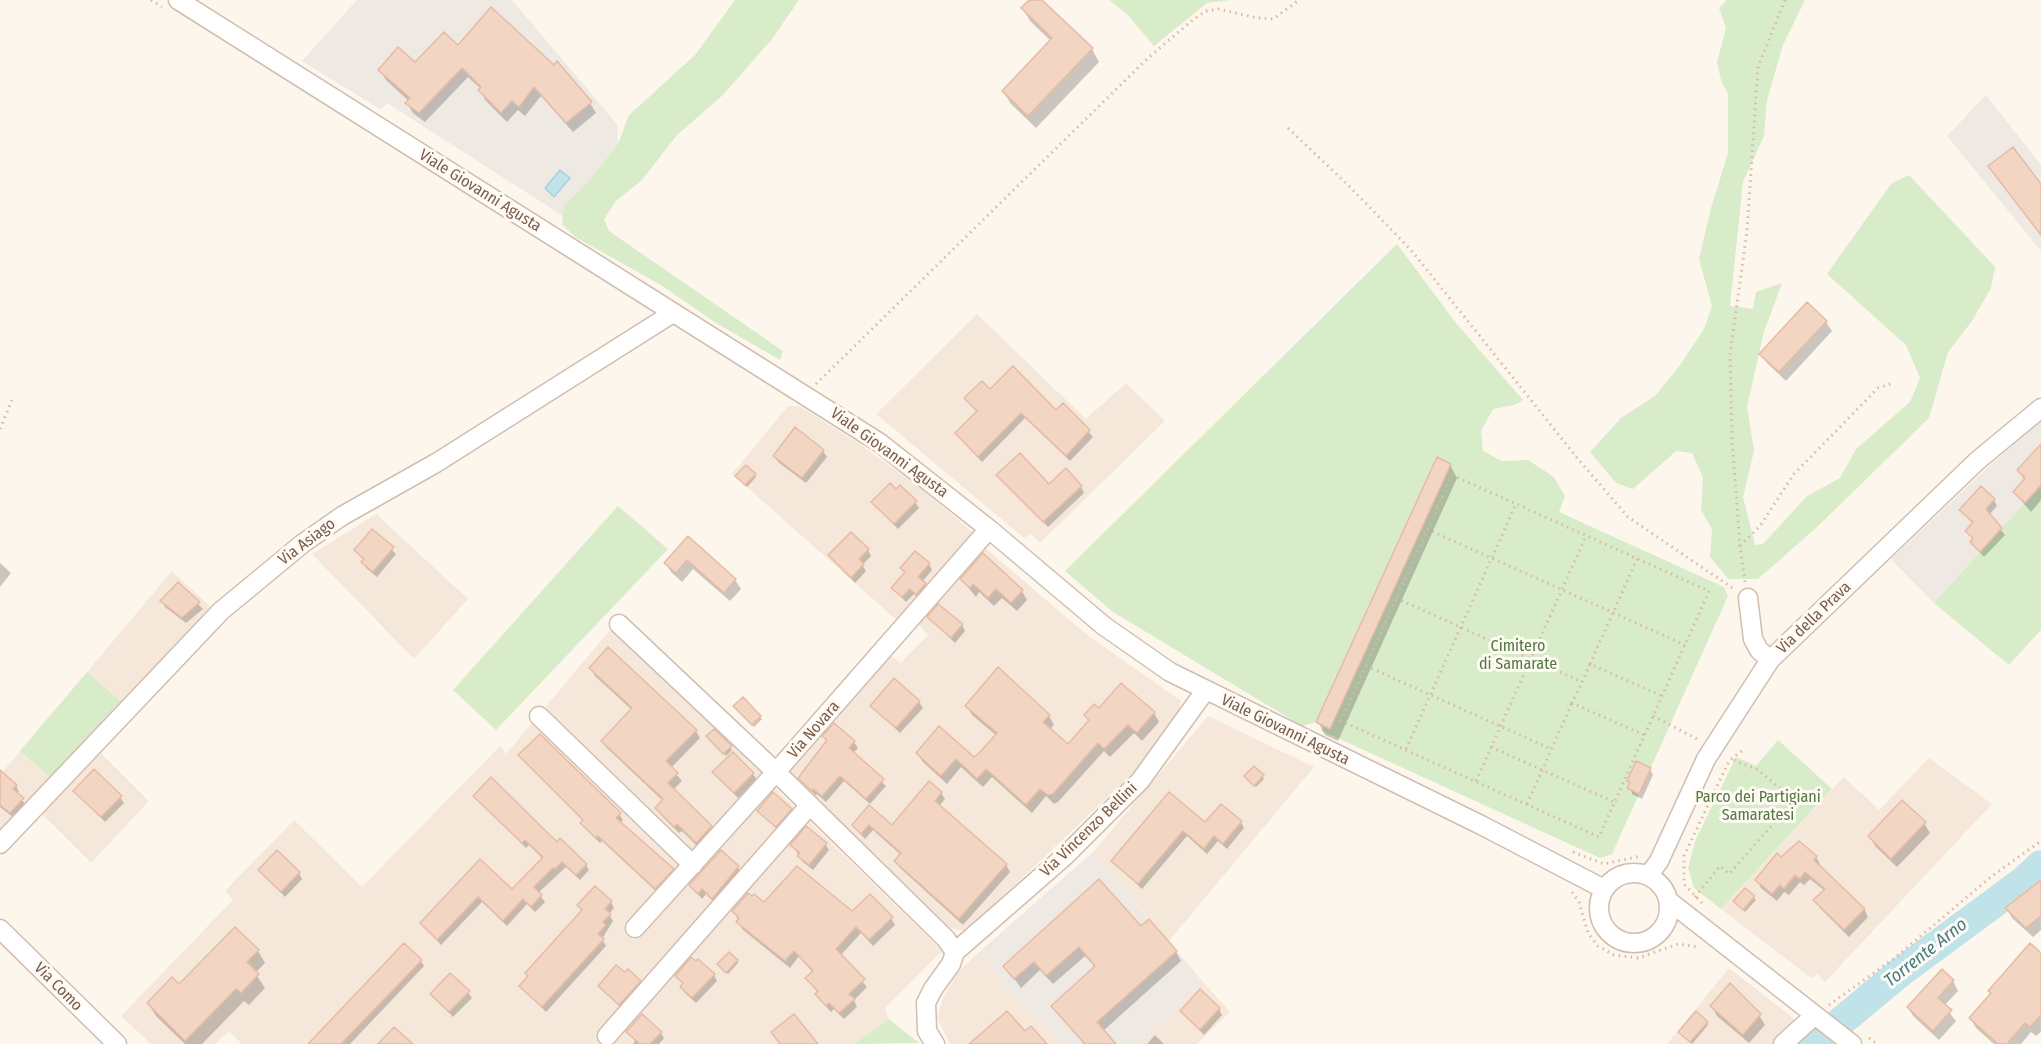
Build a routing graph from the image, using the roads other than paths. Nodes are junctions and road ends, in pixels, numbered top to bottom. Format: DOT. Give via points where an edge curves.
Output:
graph roads {
  1 [pos="178,0"];
  2 [pos="673,313"];
  3 [pos="2041,408"];
  4 [pos="989,529"];
  5 [pos="1748,598"];
  6 [pos="620,624"];
  7 [pos="1770,660"];
  8 [pos="1205,691"];
  9 [pos="539,716"];
  10 [pos="776,772"];
  11 [pos="810,805"];
  12 [pos="0,844"];
  13 [pos="693,865"];
  14 [pos="1648,876"];
  15 [pos="1604,890"];
  16 [pos="1669,901"];
  17 [pos="1699,927"];
  18 [pos="635,928"];
  19 [pos="0,929"];
  20 [pos="1662,930"];
  21 [pos="955,952"];
  22 [pos="1824,1009"];
  23 [pos="607,1036"];
  24 [pos="1848,1041"];
  25 [pos="117,1044"];
  26 [pos="935,1044"];
  27 [pos="1783,1044"];
  1 -- 2 [label="street, Viale Giovanni Agusta"];
  2 -- 4 [label="street, Viale Giovanni Agusta" via="807,394 899,456"];
  2 -- 12 [label="street, Via Asiago" via="302,544 221,611"];
  3 -- 7 [label="street, Via della Prava" via="1977,461"];
  4 -- 8 [label="street, Viale Giovanni Agusta" via="1136,651"];
  4 -- 10 [label="street, Via Novara"];
  5 -- 7 [label="street" via="1753,639"];
  6 -- 10 [label="street"];
  7 -- 14 [label="street, Via della Prava" via="1706,759 1659,861"];
  8 -- 15 [label="street, Viale Giovanni Agusta" via="1481,825"];
  8 -- 21 [label="street, Via Vincenzo Bellini" via="1140,781 1066,855"];
  9 -- 13 [label="street"];
  10 -- 11 [label="street"];
  10 -- 13 [label="street, Via Novara"];
  11 -- 21 [label="street"];
  11 -- 23 [label="street"];
  13 -- 18 [label="street, Via Novara"];
  14 -- 15 [label="street" via="1624,875"];
  14 -- 16 [label="street" via="1662,886"];
  15 -- 20 [label="street" via="1599,904 1600,919 1620,941 1635,944 1650,940"];
  16 -- 17 [label="street"];
  16 -- 20 [label="street" via="1669,916"];
  17 -- 20 [label="street"];
  17 -- 22 [label="street"];
  19 -- 25 [label="street, Via Como"];
  21 -- 26 [label="street, Via Vincenzo Bellini" via="926,1003 927,1031"];
  22 -- 24 [label="street"];
  22 -- 27 [label="street"];
}
